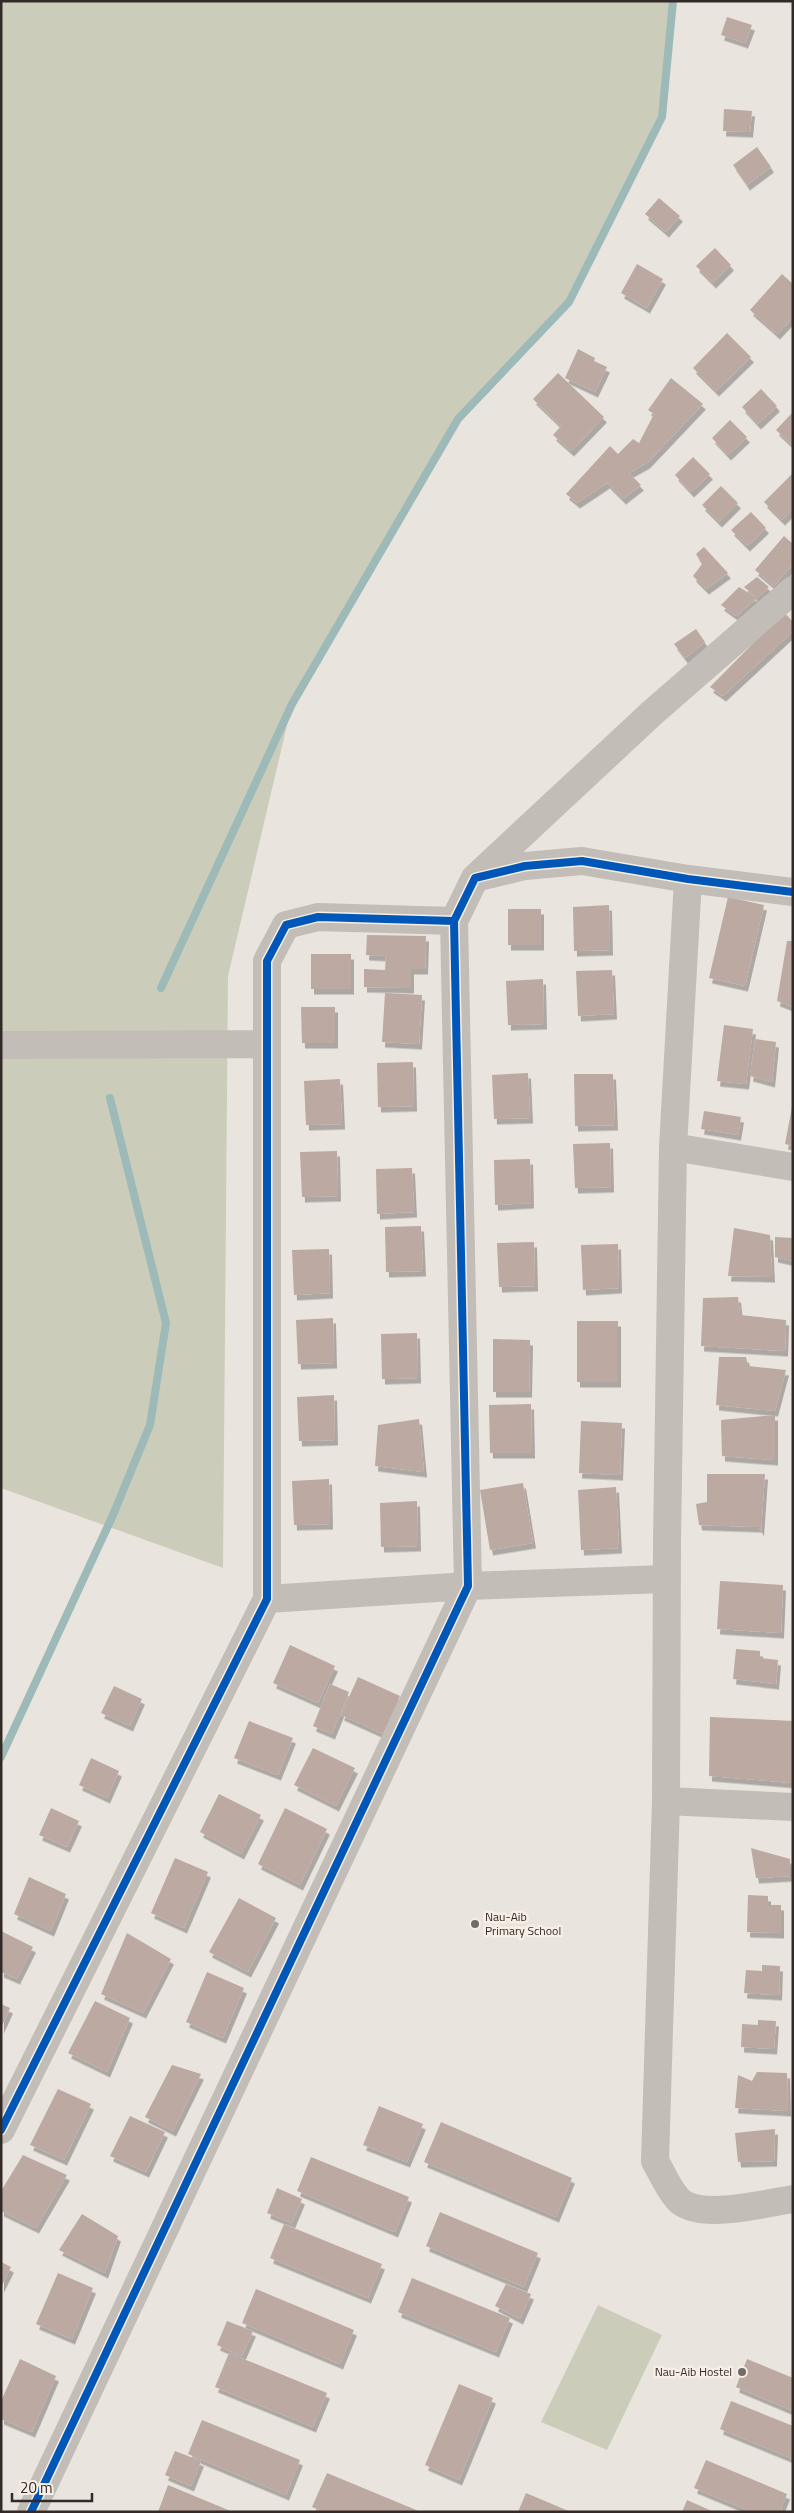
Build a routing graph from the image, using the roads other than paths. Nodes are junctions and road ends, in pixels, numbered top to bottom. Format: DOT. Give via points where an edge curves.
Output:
graph roads {
  1 [pos="793,590"];
  2 [pos="475,878"];
  3 [pos="688,878"];
  4 [pos="793,892"];
  5 [pos="454,920"];
  6 [pos="1,1044"];
  7 [pos="267,1044"];
  8 [pos="673,1148"];
  9 [pos="793,1167"];
  10 [pos="666,1579"];
  11 [pos="468,1586"];
  12 [pos="267,1599"];
  13 [pos="666,1801"];
  14 [pos="793,1807"];
  15 [pos="1,2130"];
  16 [pos="793,2199"];
  17 [pos="30,2512"];
  1 -- 2 [label="street" via="652,713"];
  2 -- 3 [label="street" via="525,866 582,861"];
  2 -- 5 [label="street"];
  3 -- 4 [label="street"];
  3 -- 8 [label="street"];
  5 -- 7 [label="street" via="318,916 286,925 267,961"];
  5 -- 11 [label="street"];
  6 -- 7 [label="street"];
  7 -- 12 [label="street"];
  8 -- 9 [label="street"];
  8 -- 10 [label="street"];
  10 -- 11 [label="street"];
  10 -- 13 [label="street"];
  11 -- 12 [label="street"];
  11 -- 17 [label="street"];
  12 -- 15 [label="street"];
  13 -- 14 [label="street"];
  13 -- 16 [label="street" via="655,2161 677,2199 695,2209 728,2209"];
}
